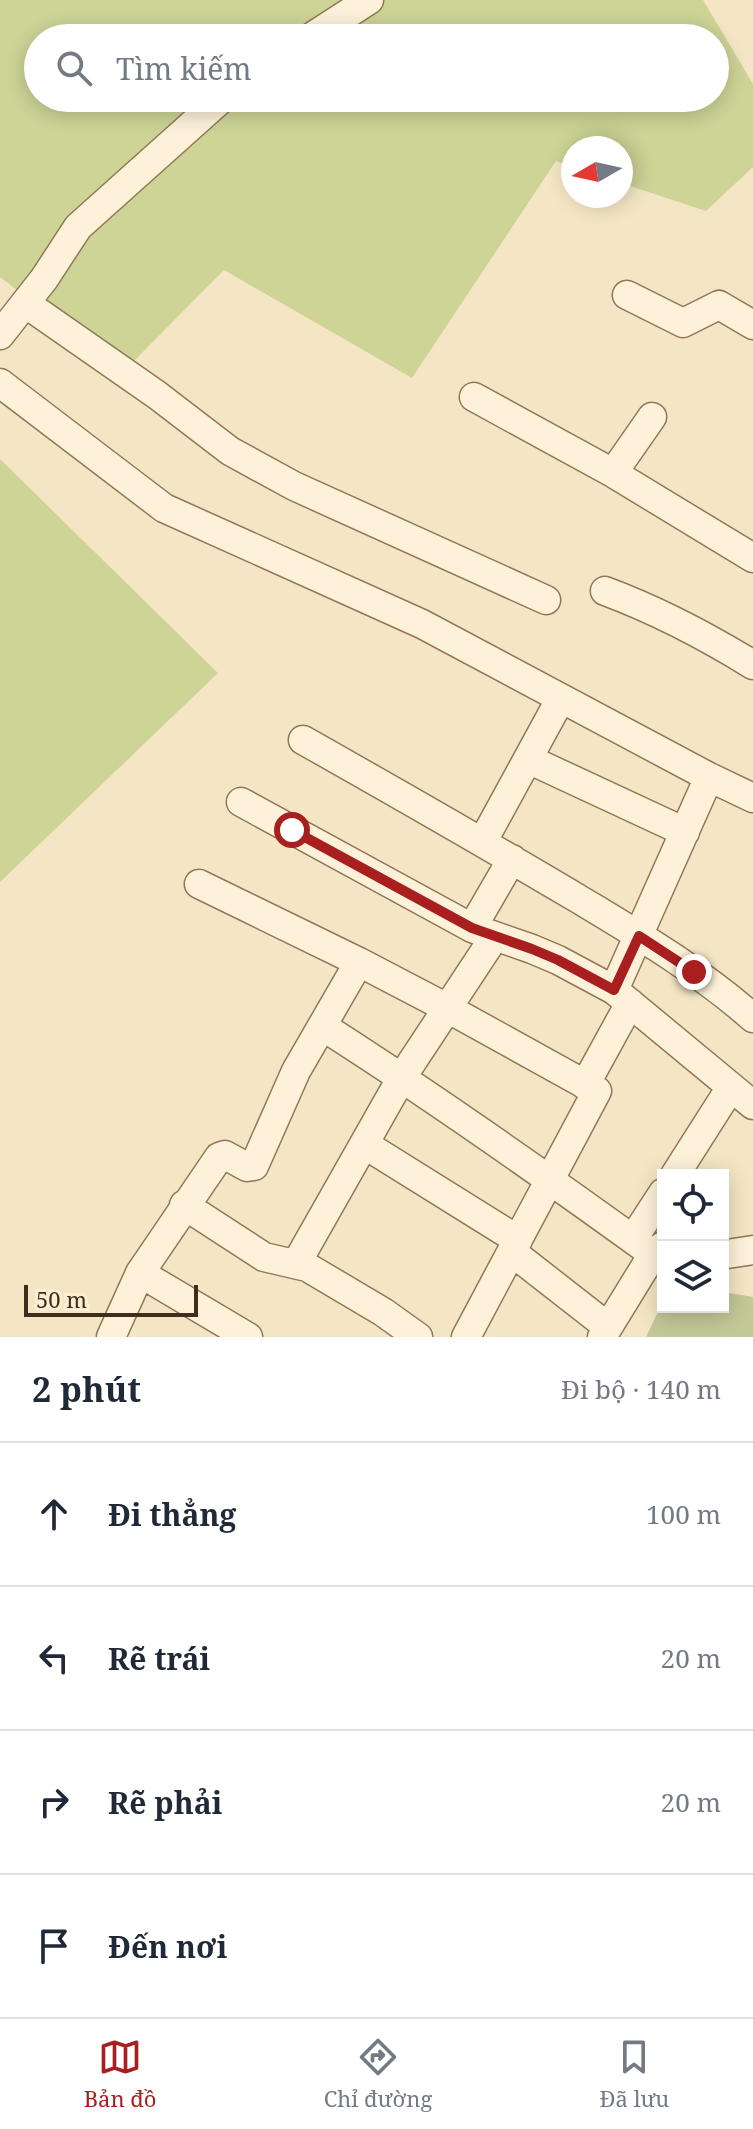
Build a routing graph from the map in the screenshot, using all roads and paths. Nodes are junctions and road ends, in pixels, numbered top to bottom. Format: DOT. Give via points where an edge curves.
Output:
graph roads {
  1 [pos="369,0"];
  2 [pos="332,24"];
  3 [pos="206,112"];
  4 [pos="627,295"];
  5 [pos="25,303"];
  6 [pos="753,325"];
  7 [pos="0,335"];
  8 [pos="0,383"];
  9 [pos="474,397"];
  10 [pos="652,417"];
  11 [pos="613,473"];
  12 [pos="753,558"];
  13 [pos="605,591"];
  14 [pos="546,600"];
  15 [pos="753,665"];
  16 [pos="561,698"];
  17 [pos="303,740"];
  18 [pos="528,759"];
  19 [pos="709,777"];
  20 [pos="753,798"];
  21 [pos="241,802"];
  22 [pos="685,832"];
  23 [pos="483,841"];
  24 [pos="512,859"];
  25 [pos="199,884"];
  26 [pos="484,932"];
  27 [pos="639,936"];
  28 [pos="359,962"];
  29 [pos="622,997"];
  30 [pos="447,1008"];
  31 [pos="753,1018"];
  32 [pos="322,1026"];
  33 [pos="402,1077"];
  34 [pos="585,1085"];
  35 [pos="742,1096"];
  36 [pos="364,1144"];
  37 [pos="680,1169"];
  38 [pos="551,1180"];
  39 [pos="184,1205"];
  40 [pos="657,1217"];
  41 [pos="515,1246"];
  42 [pos="650,1246"];
  43 [pos="753,1250"];
  44 [pos="729,1254"];
  45 [pos="296,1264"];
  46 [pos="140,1273"];
  47 [pos="605,1332"];
  48 [pos="111,1337"];
  49 [pos="248,1337"];
  50 [pos="418,1337"];
  51 [pos="466,1337"];
  1 -- 2 [label="street"];
  3 -- 5 [label="street" via="78,227"];
  4 -- 6 [label="street" via="683,323 719,305"];
  5 -- 7 [label="street"];
  5 -- 14 [label="street" via="230,451 294,486"];
  8 -- 16 [label="street" via="164,508 422,624"];
  9 -- 11 [label="street"];
  10 -- 11 [label="street"];
  11 -- 12 [label="street"];
  13 -- 15 [label="street"];
  16 -- 18 [label="street"];
  16 -- 19 [label="street"];
  17 -- 23 [label="street"];
  18 -- 22 [label="street"];
  18 -- 23 [label="street"];
  19 -- 20 [label="street"];
  19 -- 22 [label="street"];
  21 -- 26 [label="street"];
  22 -- 27 [label="street"];
  23 -- 24 [label="street"];
  24 -- 26 [label="street"];
  24 -- 27 [label="street"];
  25 -- 28 [label="street"];
  26 -- 29 [label="street" via="558,960"];
  26 -- 30 [label="street"];
  27 -- 29 [label="street"];
  27 -- 31 [label="street"];
  28 -- 30 [label="street"];
  28 -- 32 [label="street"];
  29 -- 34 [label="street"];
  29 -- 35 [label="street"];
  30 -- 33 [label="street"];
  30 -- 34 [label="street"];
  32 -- 33 [label="street"];
  32 -- 39 [label="street" via="254,1166 219,1157"];
  33 -- 36 [label="street"];
  33 -- 38 [label="street"];
  34 -- 38 [label="street" via="597,1091"];
  35 -- 37 [label="street"];
  36 -- 41 [label="street"];
  36 -- 45 [label="street"];
  38 -- 41 [label="street"];
  38 -- 42 [label="street"];
  39 -- 45 [label="street" via="264,1257"];
  39 -- 46 [label="street"];
  40 -- 42 [label="street"];
  41 -- 47 [label="street"];
  41 -- 51 [label="street"];
  42 -- 47 [label="street"];
  43 -- 44 [label="street"];
  45 -- 50 [label="street"];
  46 -- 48 [label="street"];
  46 -- 49 [label="street"];
}
